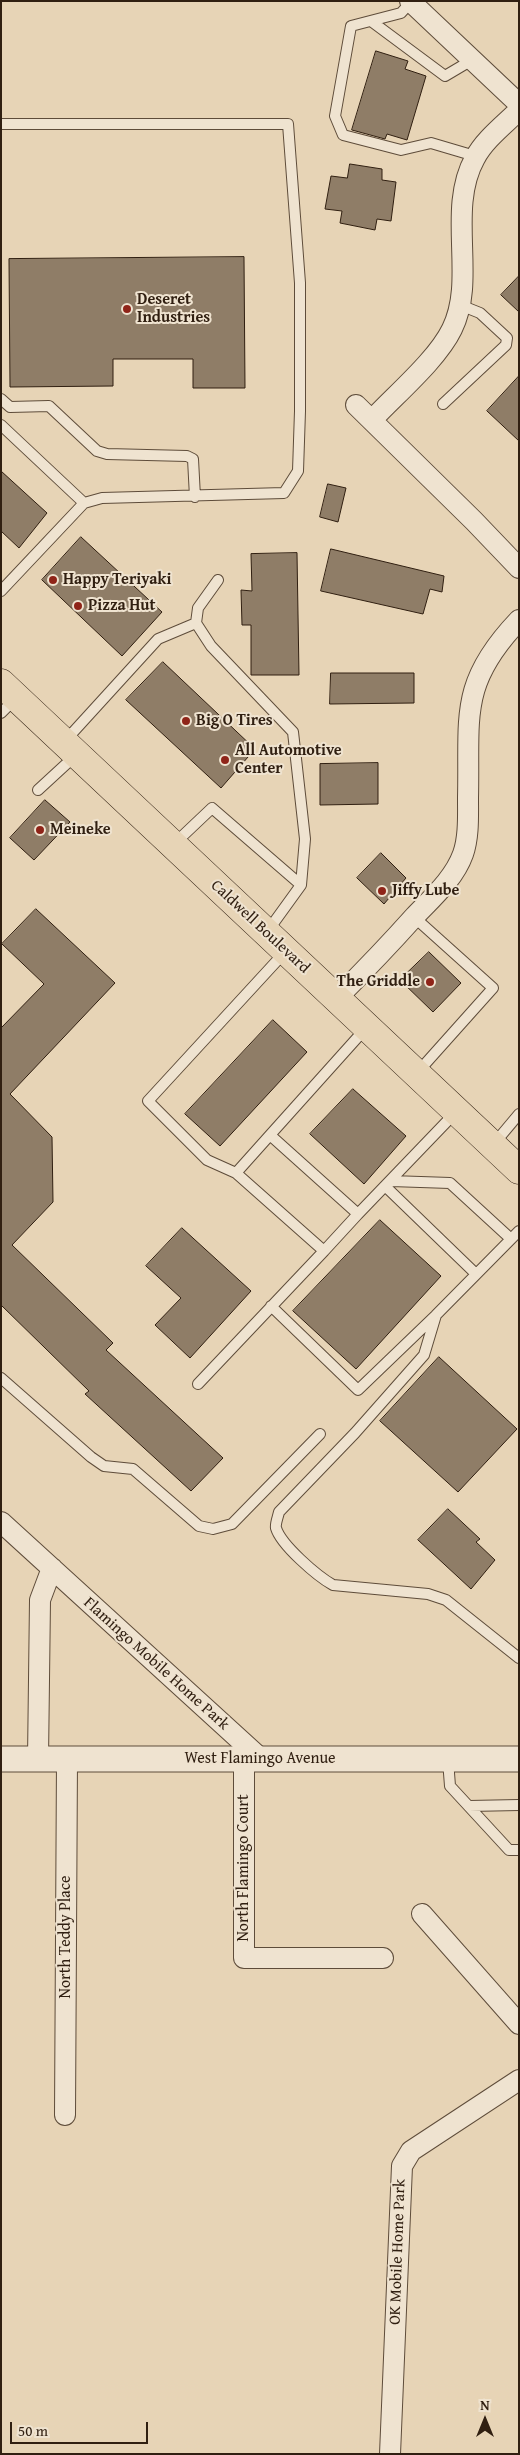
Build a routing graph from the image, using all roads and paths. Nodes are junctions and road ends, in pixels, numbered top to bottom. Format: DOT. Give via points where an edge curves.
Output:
graph roads {
  1 [pos="411,2"];
  2 [pos="371,21"];
  3 [pos="472,60"];
  4 [pos="519,104"];
  5 [pos="519,110"];
  6 [pos="1,124"];
  7 [pos="475,156"];
  8 [pos="460,305"];
  9 [pos="1,399"];
  10 [pos="443,404"];
  11 [pos="356,406"];
  12 [pos="372,420"];
  13 [pos="1,425"];
  14 [pos="195,497"];
  15 [pos="84,503"];
  16 [pos="519,568"];
  17 [pos="218,580"];
  18 [pos="1,591"];
  19 [pos="519,620"];
  20 [pos="196,623"];
  21 [pos="6,698"];
  22 [pos="70,748"];
  23 [pos="38,790"];
  24 [pos="173,845"];
  25 [pos="301,884"];
  26 [pos="414,917"];
  27 [pos="276,942"];
  28 [pos="336,999"];
  29 [pos="367,1028"];
  30 [pos="416,1074"];
  31 [pos="456,1112"];
  32 [pos="519,1114"];
  33 [pos="270,1135"];
  34 [pos="492,1146"];
  35 [pos="519,1170"];
  36 [pos="236,1173"];
  37 [pos="388,1183"];
  38 [pos="358,1214"];
  39 [pos="519,1231"];
  40 [pos="511,1239"];
  41 [pos="324,1251"];
  42 [pos="476,1274"];
  43 [pos="271,1306"];
  44 [pos="436,1315"];
  45 [pos="1,1378"];
  46 [pos="198,1384"];
  47 [pos="320,1434"];
  48 [pos="1,1522"];
  49 [pos="52,1568"];
  50 [pos="519,1658"];
  51 [pos="1,1759"];
  52 [pos="38,1759"];
  53 [pos="67,1759"];
  54 [pos="252,1759"];
  55 [pos="448,1759"];
  56 [pos="519,1759"];
  57 [pos="469,1806"];
  58 [pos="519,1806"];
  59 [pos="514,1850"];
  60 [pos="422,1914"];
  61 [pos="383,1958"];
  62 [pos="519,2024"];
  63 [pos="519,2080"];
  64 [pos="65,2115"];
  65 [pos="390,2454"];
  1 -- 2 [label="lane" via="401,14"];
  1 -- 3 [label="street"];
  2 -- 3 [label="lane" via="445,76"];
  2 -- 7 [label="lane" via="351,26 335,116 343,135 401,150 431,143"];
  3 -- 4 [label="street"];
  5 -- 7 [label="street"];
  6 -- 14 [label="lane" via="288,124 300,282 298,471 284,493"];
  7 -- 8 [label="street" via="462,198"];
  8 -- 10 [label="lane" via="480,313 507,338 506,345"];
  8 -- 12 [label="street" via="452,330 437,352"];
  9 -- 14 [label="lane" via="10,407 49,406 97,450 107,454 187,456 193,459"];
  11 -- 12 [label="street"];
  12 -- 16 [label="street"];
  13 -- 15 [label="lane"];
  14 -- 15 [label="lane" via="102,498"];
  15 -- 18 [label="lane"];
  17 -- 20 [label="lane" via="198,608"];
  19 -- 26 [label="street" via="499,641 478,675 473,692 468,715 468,827 463,854 447,882"];
  20 -- 22 [label="lane" via="158,639"];
  20 -- 25 [label="lane" via="211,646 292,732 305,838"];
  21 -- 22 [label="main road, Caldwell Boulevard"];
  22 -- 23 [label="lane"];
  22 -- 24 [label="main road, Caldwell Boulevard"];
  24 -- 25 [label="lane" via="212,808"];
  24 -- 27 [label="main road, Caldwell Boulevard"];
  25 -- 27 [label="lane"];
  26 -- 28 [label="street"];
  26 -- 30 [label="lane" via="493,988"];
  27 -- 28 [label="main road, Caldwell Boulevard"];
  27 -- 36 [label="lane" via="148,1101 207,1160"];
  28 -- 29 [label="main road, Caldwell Boulevard"];
  29 -- 30 [label="main road, Caldwell Boulevard"];
  29 -- 33 [label="lane"];
  30 -- 31 [label="main road, Caldwell Boulevard"];
  31 -- 34 [label="main road, Caldwell Boulevard"];
  31 -- 37 [label="lane"];
  32 -- 34 [label="lane"];
  33 -- 36 [label="lane"];
  33 -- 38 [label="lane"];
  34 -- 35 [label="main road, Caldwell Boulevard"];
  36 -- 41 [label="lane"];
  37 -- 38 [label="lane"];
  37 -- 40 [label="lane" via="450,1183"];
  37 -- 42 [label="lane"];
  38 -- 41 [label="lane"];
  39 -- 40 [label="lane"];
  40 -- 42 [label="lane"];
  41 -- 43 [label="lane"];
  42 -- 44 [label="lane"];
  43 -- 44 [label="lane" via="358,1390"];
  43 -- 46 [label="lane"];
  44 -- 50 [label="lane" via="424,1355 355,1433 278,1512 276,1527 283,1542 333,1584 428,1594 446,1600"];
  45 -- 47 [label="lane" via="91,1457 104,1466 133,1469 185,1516 199,1526 213,1529 232,1524"];
  48 -- 49 [label="street, Flamingo Mobile Home Park"];
  49 -- 52 [label="street" via="40,1600"];
  49 -- 54 [label="street, Flamingo Mobile Home Park"];
  51 -- 52 [label="street, West Flamingo Avenue"];
  52 -- 53 [label="street, West Flamingo Avenue"];
  53 -- 54 [label="street, West Flamingo Avenue"];
  53 -- 64 [label="street, North Teddy Place"];
  54 -- 55 [label="street, West Flamingo Avenue"];
  54 -- 61 [label="street, North Flamingo Court" via="244,1958"];
  55 -- 56 [label="street, West Flamingo Avenue"];
  55 -- 57 [label="lane" via="450,1786"];
  57 -- 58 [label="lane"];
  57 -- 59 [label="lane"];
  60 -- 62 [label="street"];
  63 -- 65 [label="street, OK Mobile Home Park" via="412,2151 402,2166"];
}
